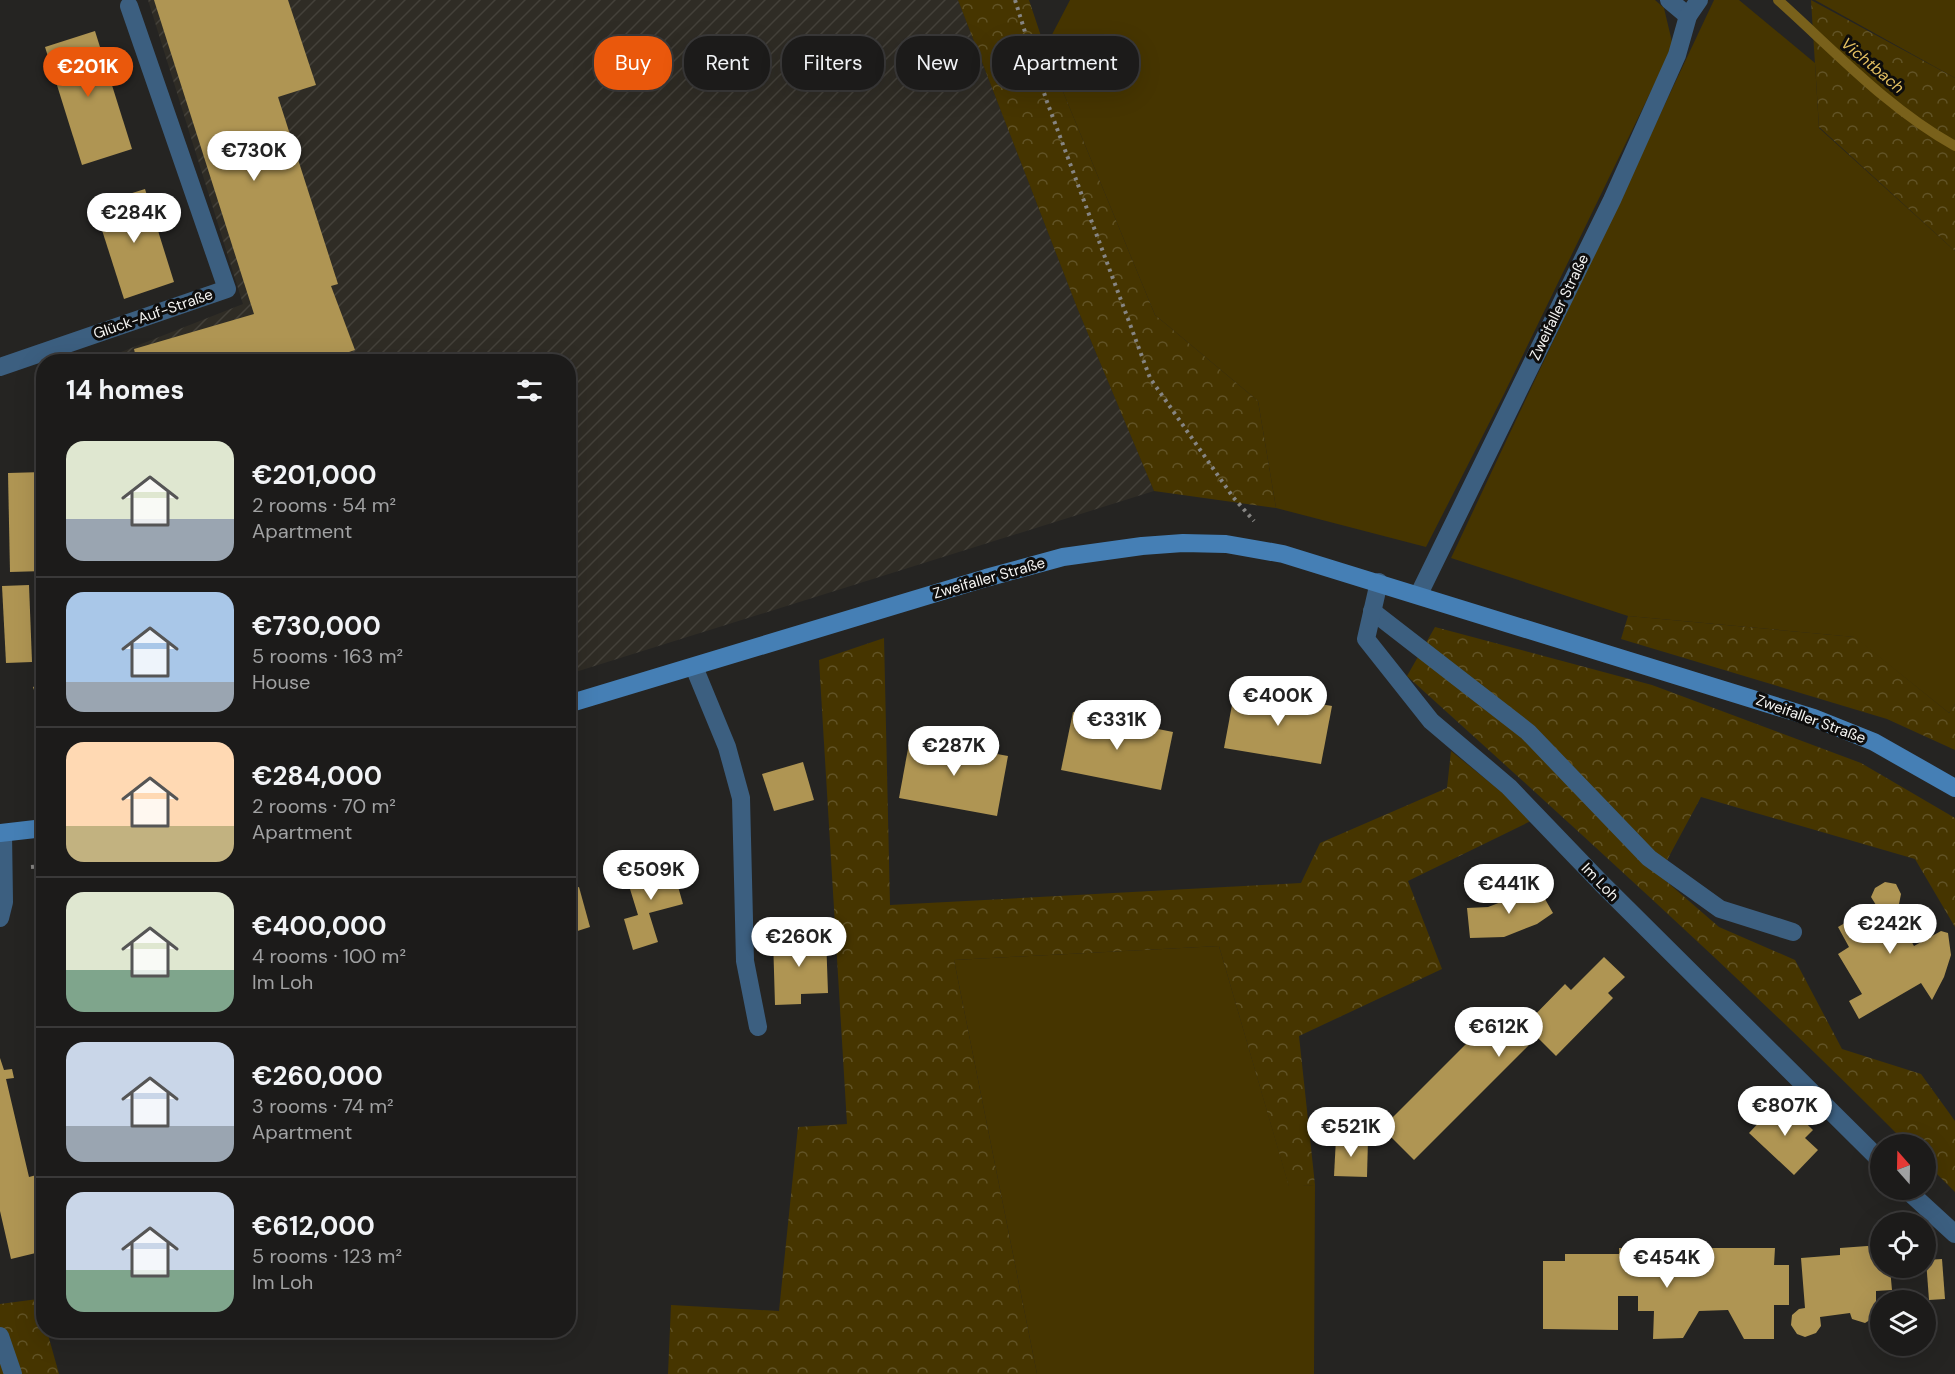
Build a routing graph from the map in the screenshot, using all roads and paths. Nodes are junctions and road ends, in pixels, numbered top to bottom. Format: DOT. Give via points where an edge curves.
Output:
graph roads {
  1 [pos="1014,0"];
  2 [pos="1670,0"];
  3 [pos="1700,0"];
  4 [pos="129,6"];
  5 [pos="1688,16"];
  6 [pos="38,354"];
  7 [pos="36,355"];
  8 [pos="0,367"];
  9 [pos="1283,554"];
  10 [pos="1379,582"];
  11 [pos="1419,594"];
  12 [pos="1372,612"];
  13 [pos="694,666"];
  14 [pos="576,702"];
  15 [pos="1955,788"];
  16 [pos="36,829"];
  17 [pos="1,833"];
  18 [pos="0,918"];
  19 [pos="1793,932"];
  20 [pos="758,1027"];
  21 [pos="1870,1150"];
  22 [pos="1918,1200"];
  23 [pos="1955,1234"];
  24 [pos="0,1336"];
  25 [pos="13,1374"];
  1 -- 9 [label="path" via="1046,99 1150,378 1233,497"];
  2 -- 5 [label="street"];
  3 -- 5 [label="street, Zweifaller Straße"];
  4 -- 6 [label="street, Glück-Auf-Straße" via="227,289"];
  5 -- 11 [label="street, Zweifaller Straße" via="1677,55 1612,200"];
  7 -- 8 [label="street, Glück-Auf-Straße"];
  9 -- 10 [label="main road, Zweifaller Straße"];
  9 -- 13 [label="main road, Zweifaller Straße" via="1226,544 1183,543 1063,557"];
  10 -- 11 [label="main road, Zweifaller Straße"];
  10 -- 12 [label="street, Im Loh"];
  11 -- 15 [label="main road, Zweifaller Straße" via="1814,718 1874,742"];
  12 -- 19 [label="street" via="1528,732 1649,858 1720,909"];
  12 -- 21 [label="street, Im Loh" via="1366,639 1431,721 1509,788"];
  13 -- 14 [label="main road, Zweifaller Straße"];
  13 -- 20 [label="street" via="727,747 741,798 745,961"];
  16 -- 17 [label="main road"];
  17 -- 18 [label="street" via="4,902"];
  22 -- 23 [label="street"];
  24 -- 25 [label="street"];
}
